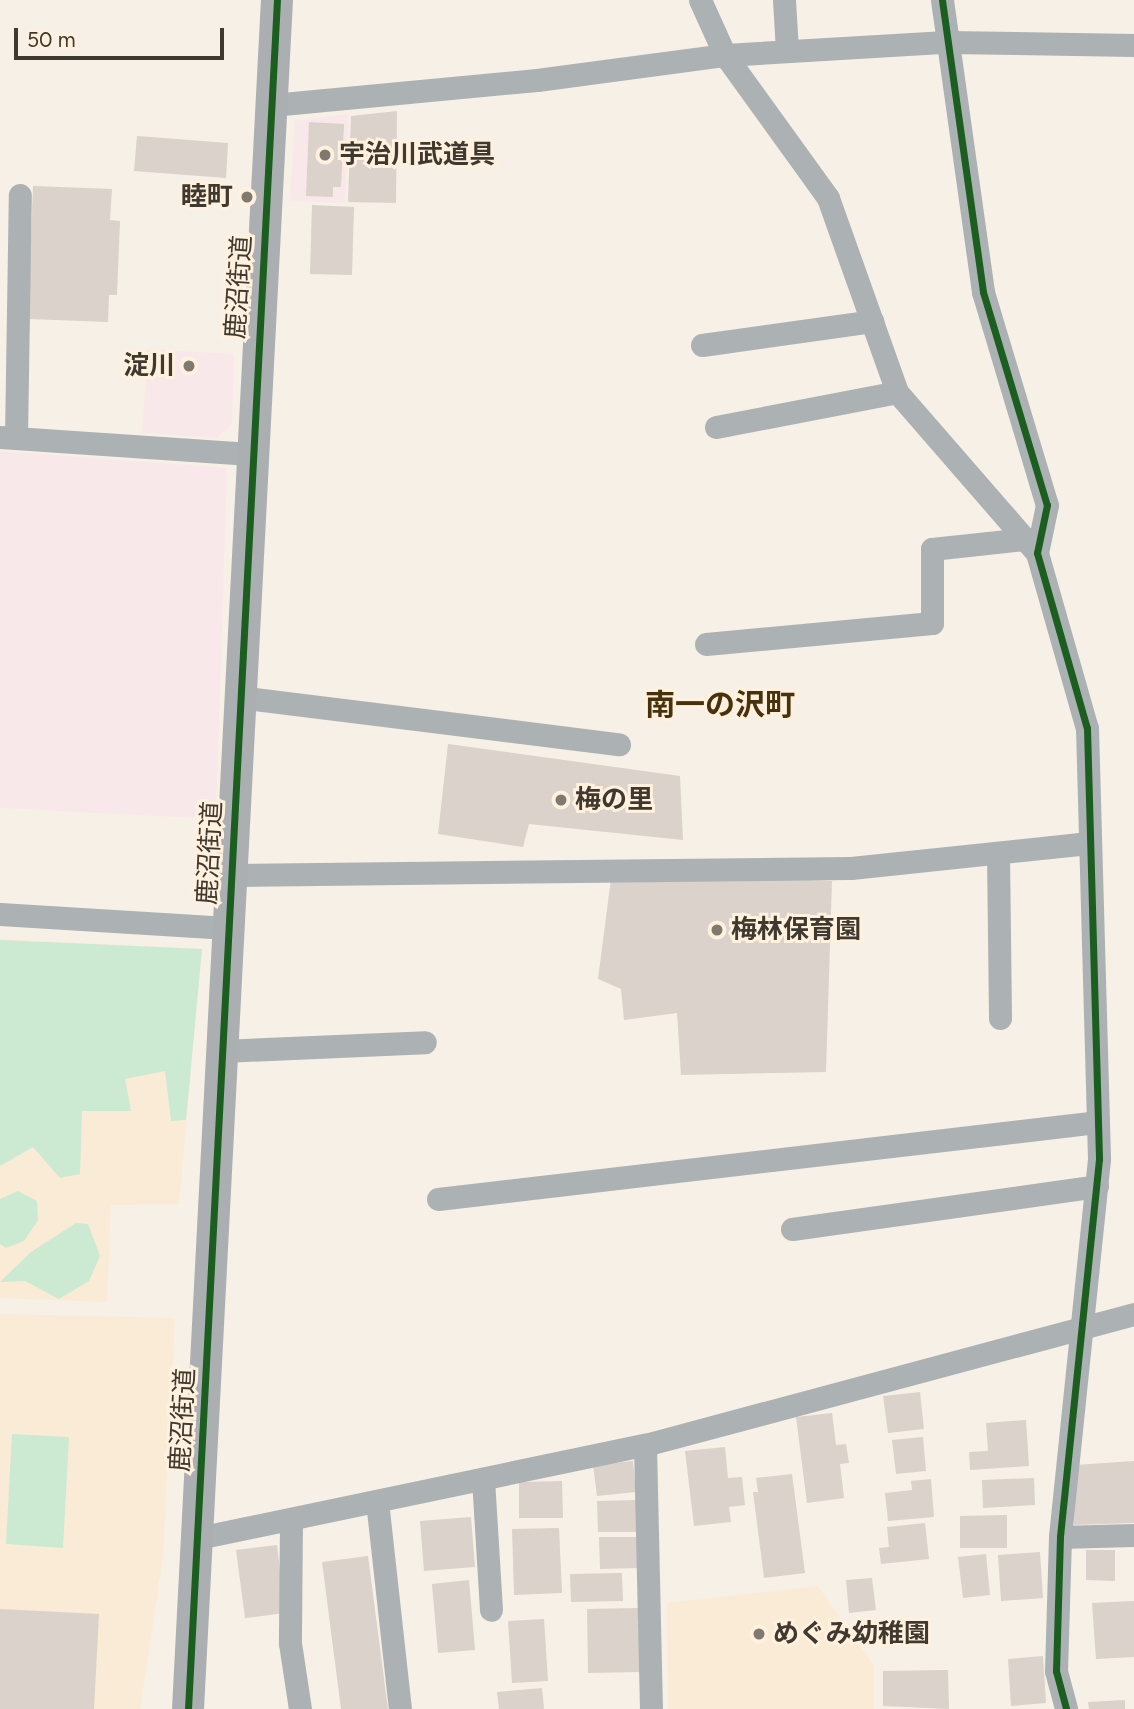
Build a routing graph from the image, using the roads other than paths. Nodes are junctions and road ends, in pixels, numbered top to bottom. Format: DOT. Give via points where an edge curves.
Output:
graph roads {
  1 [pos="277,0"];
  2 [pos="700,0"];
  3 [pos="783,0"];
  4 [pos="942,0"];
  5 [pos="946,42"];
  6 [pos="1134,45"];
  7 [pos="788,51"];
  8 [pos="725,55"];
  9 [pos="272,105"];
  10 [pos="20,195"];
  11 [pos="872,321"];
  12 [pos="702,345"];
  13 [pos="897,392"];
  14 [pos="716,428"];
  15 [pos="8,437"];
  16 [pos="250,454"];
  17 [pos="1030,546"];
  18 [pos="706,645"];
  19 [pos="239,697"];
  20 [pos="619,744"];
  21 [pos="1089,843"];
  22 [pos="998,853"];
  23 [pos="230,875"];
  24 [pos="0,914"];
  25 [pos="228,928"];
  26 [pos="1000,1018"];
  27 [pos="425,1042"];
  28 [pos="222,1051"];
  29 [pos="1097,1122"];
  30 [pos="1097,1186"];
  31 [pos="438,1199"];
  32 [pos="792,1229"];
  33 [pos="1134,1314"];
  34 [pos="1083,1328"];
  35 [pos="645,1445"];
  36 [pos="483,1479"];
  37 [pos="377,1501"];
  38 [pos="291,1519"];
  39 [pos="1134,1535"];
  40 [pos="198,1538"];
  41 [pos="1060,1538"];
  42 [pos="491,1611"];
  43 [pos="188,1709"];
  44 [pos="300,1709"];
  45 [pos="400,1709"];
  46 [pos="651,1709"];
  47 [pos="1066,1709"];
  1 -- 9 [label="street, 鹿沼街道"];
  2 -- 8 [label="street"];
  3 -- 7 [label="street"];
  4 -- 5 [label="street"];
  5 -- 6 [label="street"];
  5 -- 7 [label="street"];
  5 -- 17 [label="street" via="983,292 1046,505"];
  7 -- 8 [label="street"];
  8 -- 9 [label="street" via="537,80"];
  8 -- 11 [label="street" via="828,198"];
  9 -- 16 [label="street, 鹿沼街道"];
  10 -- 15 [label="street"];
  11 -- 12 [label="street"];
  11 -- 13 [label="street"];
  13 -- 14 [label="street"];
  13 -- 17 [label="street"];
  15 -- 16 [label="street"];
  16 -- 19 [label="street, 鹿沼街道"];
  17 -- 18 [label="street" via="932,549 932,622"];
  17 -- 21 [label="street" via="1087,728"];
  19 -- 20 [label="street"];
  19 -- 23 [label="street, 鹿沼街道"];
  21 -- 22 [label="street"];
  21 -- 29 [label="street"];
  22 -- 23 [label="street" via="851,868"];
  22 -- 26 [label="street"];
  23 -- 25 [label="street, 鹿沼街道"];
  24 -- 25 [label="street"];
  25 -- 28 [label="street, 鹿沼街道"];
  27 -- 28 [label="street"];
  28 -- 40 [label="street, 鹿沼街道"];
  29 -- 30 [label="street"];
  29 -- 31 [label="street"];
  30 -- 32 [label="street"];
  30 -- 34 [label="street"];
  33 -- 34 [label="street"];
  34 -- 35 [label="street"];
  34 -- 41 [label="street"];
  35 -- 36 [label="street"];
  35 -- 46 [label="street"];
  36 -- 37 [label="street"];
  36 -- 42 [label="street"];
  37 -- 38 [label="street"];
  37 -- 45 [label="street"];
  38 -- 40 [label="street"];
  38 -- 44 [label="street" via="290,1643"];
  39 -- 41 [label="street"];
  40 -- 43 [label="street, 鹿沼街道"];
  41 -- 47 [label="street" via="1056,1671"];
}
